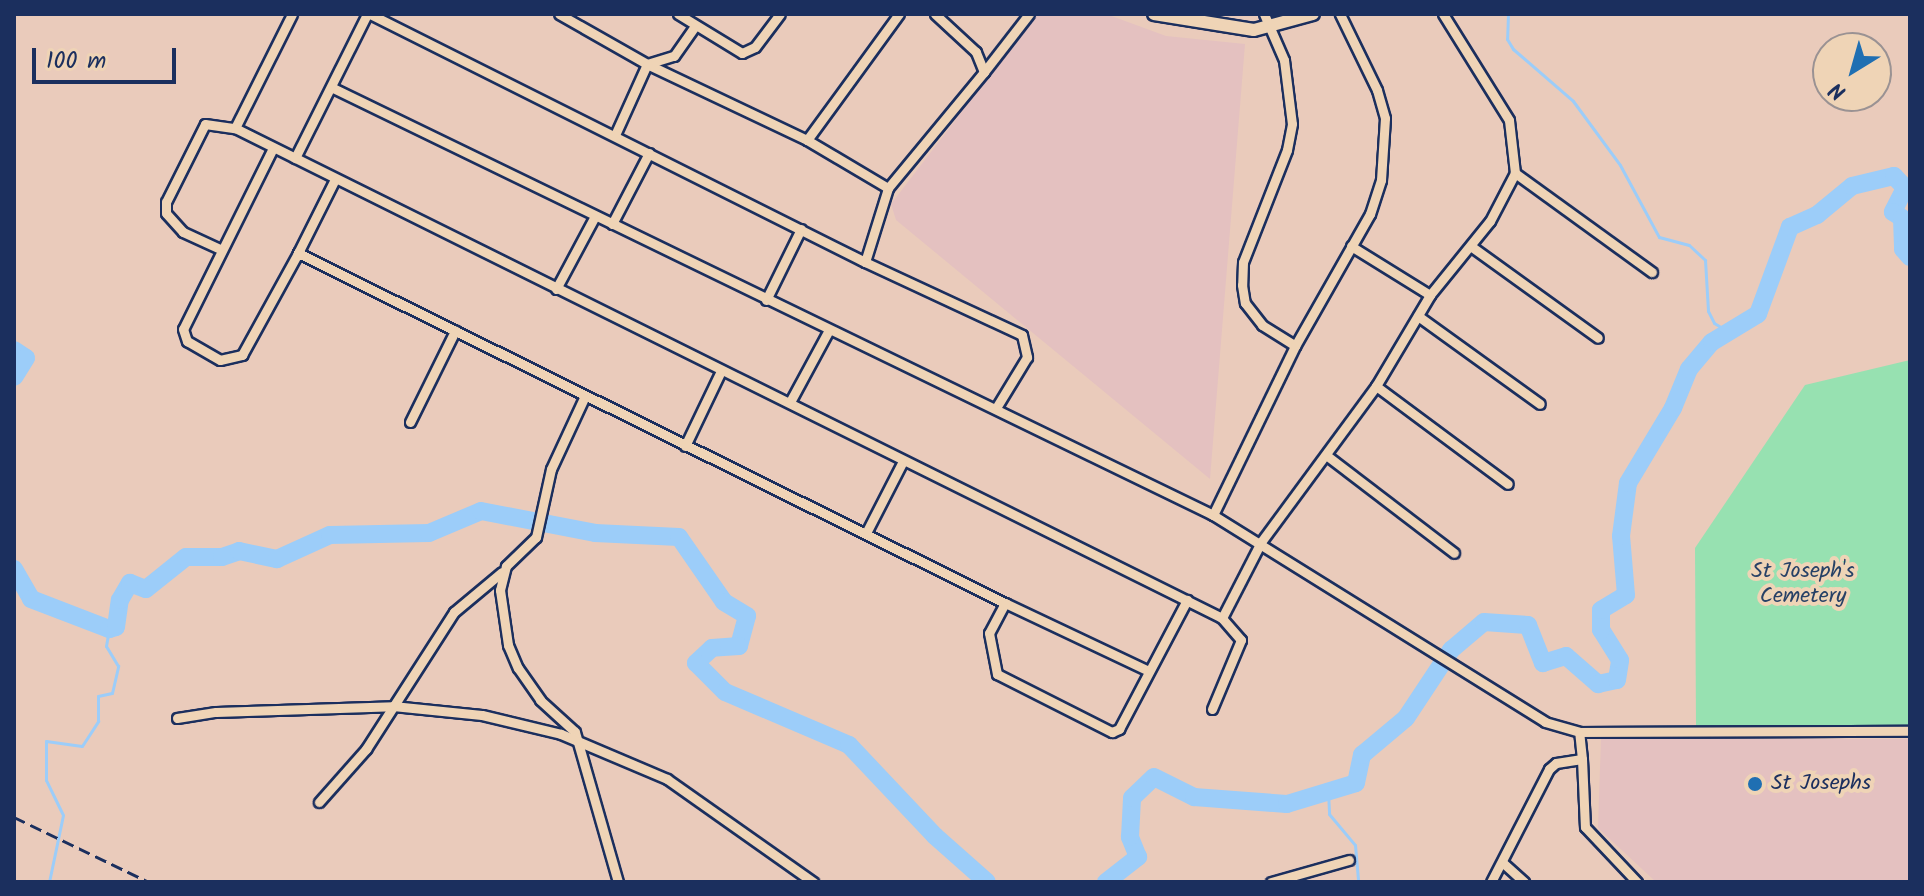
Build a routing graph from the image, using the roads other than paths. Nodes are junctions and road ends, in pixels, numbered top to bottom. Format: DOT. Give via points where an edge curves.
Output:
graph roads {
  1 [pos="292,14"];
  2 [pos="368,14"];
  3 [pos="560,14"];
  4 [pos="678,14"];
  5 [pos="780,14"];
  6 [pos="899,14"];
  7 [pos="935,14"];
  8 [pos="1029,14"];
  9 [pos="1155,14"];
  10 [pos="1264,14"];
  11 [pos="1313,14"];
  12 [pos="1340,14"];
  13 [pos="1443,14"];
  14 [pos="694,27"];
  15 [pos="1272,28"];
  16 [pos="647,64"];
  17 [pos="984,72"];
  18 [pos="333,88"];
  19 [pos="235,128"];
  20 [pos="615,135"];
  21 [pos="807,140"];
  22 [pos="273,148"];
  23 [pos="649,153"];
  24 [pos="295,158"];
  25 [pos="1515,173"];
  26 [pos="334,181"];
  27 [pos="888,188"];
  28 [pos="595,216"];
  29 [pos="612,224"];
  30 [pos="801,229"];
  31 [pos="1351,246"];
  32 [pos="1472,247"];
  33 [pos="220,249"];
  34 [pos="298,253"];
  35 [pos="865,262"];
  36 [pos="1652,272"];
  37 [pos="556,289"];
  38 [pos="1430,295"];
  39 [pos="766,300"];
  40 [pos="1418,316"];
  41 [pos="829,330"];
  42 [pos="455,331"];
  43 [pos="1598,338"];
  44 [pos="1295,346"];
  45 [pos="721,371"];
  46 [pos="1376,386"];
  47 [pos="584,398"];
  48 [pos="790,402"];
  49 [pos="1540,404"];
  50 [pos="996,408"];
  51 [pos="410,422"];
  52 [pos="685,446"];
  53 [pos="1326,455"];
  54 [pos="903,461"];
  55 [pos="1508,484"];
  56 [pos="1213,515"];
  57 [pos="866,533"];
  58 [pos="1261,542"];
  59 [pos="1454,553"];
  60 [pos="506,566"];
  61 [pos="1187,600"];
  62 [pos="1005,603"];
  63 [pos="1222,618"];
  64 [pos="1149,671"];
  65 [pos="393,706"];
  66 [pos="1212,709"];
  67 [pos="177,718"];
  68 [pos="1910,731"];
  69 [pos="1579,732"];
  70 [pos="576,740"];
  71 [pos="1582,759"];
  72 [pos="319,802"];
  73 [pos="1349,860"];
  74 [pos="1502,862"];
  75 [pos="618,882"];
  76 [pos="813,882"];
  77 [pos="1271,882"];
  78 [pos="1491,882"];
  79 [pos="1524,882"];
  80 [pos="1637,882"];
  1 -- 19 [label="street"];
  2 -- 18 [label="street"];
  2 -- 20 [label="street"];
  3 -- 16 [label="street"];
  4 -- 14 [label="street"];
  5 -- 14 [label="street" via="755,47 742,53"];
  6 -- 21 [label="street"];
  7 -- 17 [label="street" via="976,52"];
  8 -- 17 [label="street"];
  9 -- 15 [label="street" via="1218,27"];
  10 -- 15 [label="street"];
  11 -- 15 [label="street"];
  12 -- 31 [label="street" via="1385,118 1381,180"];
  13 -- 25 [label="street" via="1509,120"];
  14 -- 16 [label="street" via="674,56"];
  15 -- 44 [label="street" via="1284,60 1292,124 1243,262 1242,285 1245,303 1262,325"];
  16 -- 20 [label="street"];
  16 -- 21 [label="street"];
  17 -- 27 [label="street"];
  18 -- 24 [label="street"];
  18 -- 28 [label="street"];
  19 -- 22 [label="street"];
  19 -- 33 [label="street" via="205,124 166,202 174,226"];
  20 -- 23 [label="street"];
  21 -- 27 [label="street"];
  22 -- 24 [label="street"];
  22 -- 33 [label="street"];
  23 -- 29 [label="street"];
  23 -- 30 [label="street"];
  24 -- 26 [label="street"];
  25 -- 32 [label="street"];
  25 -- 36 [label="street"];
  26 -- 34 [label="street"];
  26 -- 37 [label="street"];
  27 -- 35 [label="street"];
  28 -- 29 [label="street"];
  28 -- 37 [label="street"];
  29 -- 39 [label="street"];
  30 -- 35 [label="street"];
  30 -- 39 [label="street"];
  31 -- 38 [label="street"];
  31 -- 44 [label="street"];
  32 -- 38 [label="street"];
  32 -- 43 [label="street"];
  33 -- 34 [label="street" via="183,333 187,341 227,362 248,347"];
  34 -- 42 [label="street"];
  35 -- 50 [label="street" via="1022,335 1027,357"];
  37 -- 45 [label="street"];
  38 -- 40 [label="street"];
  39 -- 41 [label="street"];
  40 -- 46 [label="street"];
  40 -- 49 [label="street"];
  41 -- 48 [label="street"];
  41 -- 50 [label="street"];
  42 -- 47 [label="street"];
  42 -- 51 [label="street"];
  44 -- 56 [label="street"];
  45 -- 48 [label="street"];
  45 -- 52 [label="street"];
  46 -- 53 [label="street"];
  46 -- 55 [label="street"];
  47 -- 52 [label="street"];
  47 -- 60 [label="street" via="551,469 536,537"];
  48 -- 54 [label="street"];
  50 -- 56 [label="street"];
  52 -- 57 [label="street"];
  53 -- 58 [label="street"];
  53 -- 59 [label="street"];
  54 -- 57 [label="street"];
  54 -- 61 [label="street"];
  56 -- 58 [label="street"];
  57 -- 62 [label="street"];
  58 -- 63 [label="street"];
  58 -- 69 [label="street" via="1434,657 1545,722"];
  60 -- 65 [label="street" via="454,612"];
  60 -- 70 [label="street" via="500,590 511,654 540,700 569,724"];
  61 -- 63 [label="street"];
  61 -- 64 [label="street"];
  62 -- 64 [label="street"];
  62 -- 64 [label="street" via="990,631 997,674 1110,731 1119,729"];
  63 -- 66 [label="street" via="1241,640"];
  65 -- 67 [label="street"];
  65 -- 70 [label="street" via="482,715"];
  65 -- 72 [label="street" via="366,749"];
  68 -- 69 [label="street"];
  69 -- 71 [label="street"];
  70 -- 75 [label="street"];
  70 -- 76 [label="street" via="680,787"];
  71 -- 74 [label="street" via="1549,769"];
  71 -- 80 [label="street" via="1585,827"];
  73 -- 77 [label="street"];
  74 -- 78 [label="street"];
  74 -- 79 [label="street"];
}
